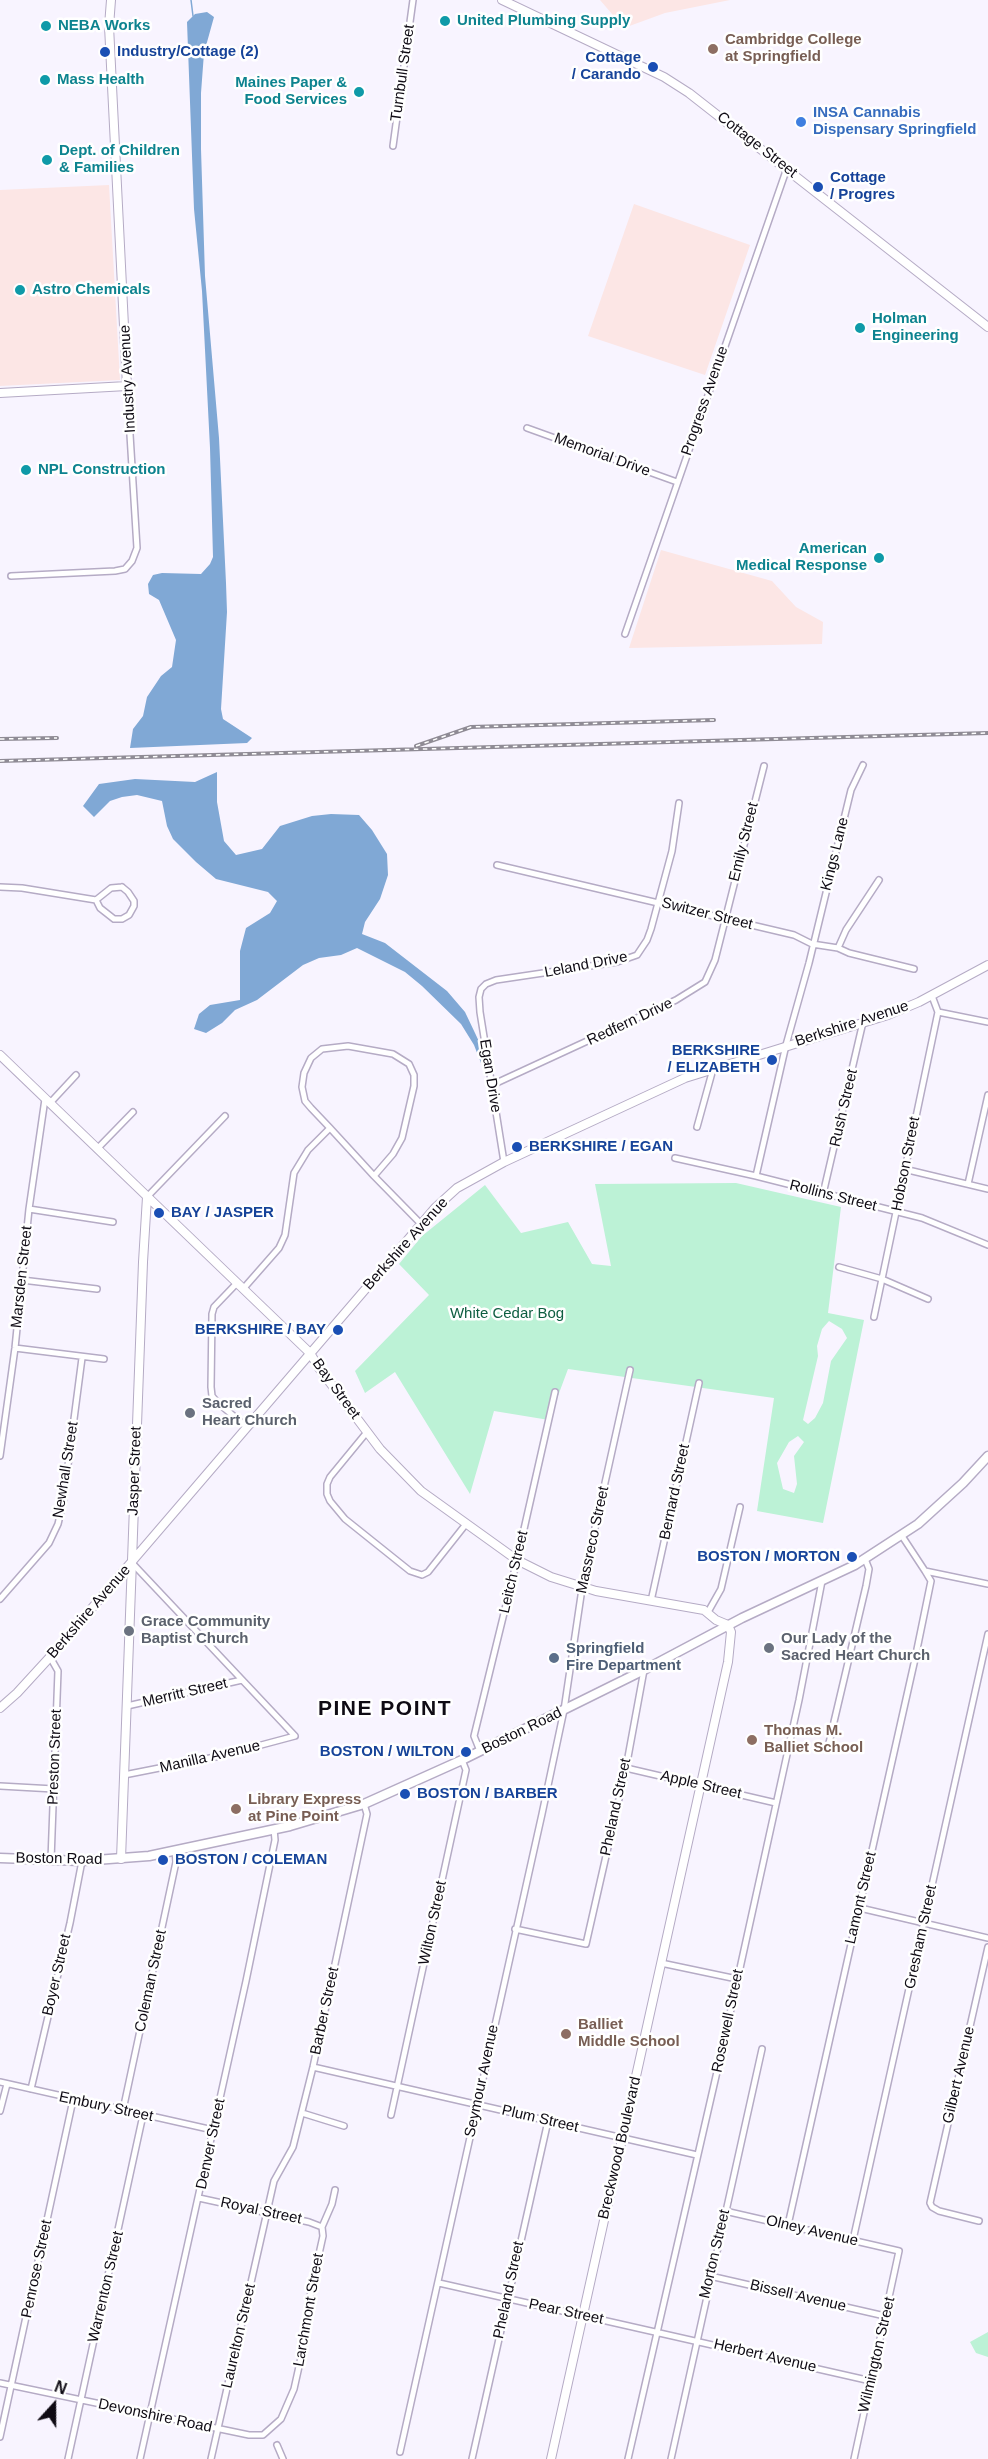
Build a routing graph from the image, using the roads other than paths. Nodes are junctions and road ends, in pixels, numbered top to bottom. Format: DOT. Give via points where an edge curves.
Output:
graph roads {
  1 [pos="111,0"];
  2 [pos="413,0"];
  3 [pos="501,0"];
  4 [pos="393,146"];
  5 [pos="787,168"];
  6 [pos="988,327"];
  7 [pos="127,386"];
  8 [pos="0,393"];
  9 [pos="527,428"];
  10 [pos="677,482"];
  11 [pos="11,576"];
  12 [pos="625,634"];
  13 [pos="863,765"];
  14 [pos="764,766"];
  15 [pos="679,803"];
  16 [pos="497,866"];
  17 [pos="879,880"];
  18 [pos="0,887"];
  19 [pos="96,900"];
  20 [pos="659,902"];
  21 [pos="726,919"];
  22 [pos="812,944"];
  23 [pos="838,948"];
  24 [pos="988,965"];
  25 [pos="914,969"];
  26 [pos="481,989"];
  27 [pos="932,996"];
  28 [pos="938,1011"];
  29 [pos="864,1022"];
  30 [pos="988,1022"];
  31 [pos="786,1046"];
  32 [pos="0,1055"];
  33 [pos="713,1069"];
  34 [pos="76,1075"];
  35 [pos="492,1085"];
  36 [pos="988,1095"];
  37 [pos="47,1101"];
  38 [pos="133,1112"];
  39 [pos="225,1116"];
  40 [pos="697,1127"];
  41 [pos="330,1128"];
  42 [pos="97,1149"];
  43 [pos="675,1158"];
  44 [pos="504,1162"];
  45 [pos="904,1169"];
  46 [pos="374,1176"];
  47 [pos="756,1176"];
  48 [pos="968,1184"];
  49 [pos="988,1189"];
  50 [pos="824,1194"];
  51 [pos="147,1197"];
  52 [pos="29,1209"];
  53 [pos="896,1212"];
  54 [pos="113,1222"];
  55 [pos="421,1224"];
  56 [pos="988,1245"];
  57 [pos="839,1267"];
  58 [pos="882,1279"];
  59 [pos="22,1280"];
  60 [pos="237,1282"];
  61 [pos="97,1289"];
  62 [pos="243,1289"];
  63 [pos="928,1299"];
  64 [pos="874,1317"];
  65 [pos="15,1348"];
  66 [pos="310,1353"];
  67 [pos="82,1358"];
  68 [pos="104,1359"];
  69 [pos="630,1371"];
  70 [pos="699,1383"];
  71 [pos="555,1392"];
  72 [pos="247,1427"];
  73 [pos="367,1432"];
  74 [pos="0,1456"];
  75 [pos="988,1456"];
  76 [pos="740,1506"];
  77 [pos="465,1524"];
  78 [pos="902,1536"];
  79 [pos="866,1559"];
  80 [pos="517,1560"];
  81 [pos="131,1562"];
  82 [pos="926,1571"];
  83 [pos="822,1581"];
  84 [pos="988,1584"];
  85 [pos="582,1587"];
  86 [pos="0,1599"];
  87 [pos="651,1601"];
  88 [pos="708,1612"];
  89 [pos="728,1626"];
  90 [pos="988,1634"];
  91 [pos="50,1657"];
  92 [pos="644,1670"];
  93 [pos="242,1680"];
  94 [pos="127,1706"];
  95 [pos="0,1708"];
  96 [pos="564,1710"];
  97 [pos="829,1743"];
  98 [pos="480,1751"];
  99 [pos="462,1760"];
  100 [pos="626,1768"];
  101 [pos="124,1775"];
  102 [pos="700,1785"];
  103 [pos="0,1786"];
  104 [pos="54,1789"];
  105 [pos="776,1803"];
  106 [pos="364,1804"];
  107 [pos="274,1829"];
  108 [pos="175,1851"];
  109 [pos="0,1858"];
  110 [pos="121,1859"];
  111 [pos="51,1860"];
  112 [pos="82,1861"];
  113 [pos="860,1908"];
  114 [pos="924,1924"];
  115 [pos="515,1929"];
  116 [pos="988,1938"];
  117 [pos="988,1947"];
  118 [pos="661,1963"];
  119 [pos="737,1979"];
  120 [pos="762,2049"];
  121 [pos="313,2067"];
  122 [pos="3,2083"];
  123 [pos="398,2086"];
  124 [pos="31,2089"];
  125 [pos="73,2100"];
  126 [pos="477,2104"];
  127 [pos="123,2110"];
  128 [pos="0,2111"];
  129 [pos="302,2113"];
  130 [pos="143,2115"];
  131 [pos="391,2115"];
  132 [pos="548,2121"];
  133 [pos="344,2126"];
  134 [pos="213,2130"];
  135 [pos="622,2138"];
  136 [pos="697,2155"];
  137 [pos="334,2190"];
  138 [pos="199,2198"];
  139 [pos="725,2211"];
  140 [pos="266,2212"];
  141 [pos="979,2221"];
  142 [pos="788,2225"];
  143 [pos="322,2227"];
  144 [pos="853,2240"];
  145 [pos="898,2251"];
  146 [pos="710,2276"];
  147 [pos="439,2283"];
  148 [pos="507,2298"];
  149 [pos="582,2316"];
  150 [pos="885,2316"];
  151 [pos="658,2331"];
  152 [pos="696,2340"];
  153 [pos="871,2380"];
  154 [pos="0,2383"];
  155 [pos="12,2386"];
  156 [pos="81,2401"];
  157 [pos="149,2415"];
  158 [pos="273,2427"];
  159 [pos="217,2428"];
  160 [pos="0,2437"];
  161 [pos="277,2445"];
  162 [pos="400,2452"];
  163 [pos="68,2459"];
  164 [pos="140,2459"];
  165 [pos="211,2459"];
  166 [pos="283,2459"];
  167 [pos="472,2459"];
  168 [pos="551,2459"];
  169 [pos="628,2459"];
  170 [pos="671,2459"];
  171 [pos="854,2459"];
  1 -- 7 [label="main road, Industry Avenue" via="109,26"];
  2 -- 4 [label="street, Turnbull Street"];
  3 -- 5 [label="main road, Cottage Street" via="664,77"];
  5 -- 6 [label="main road, Cottage Street"];
  5 -- 10 [label="street, Progress Avenue"];
  7 -- 8 [label="main road"];
  7 -- 11 [label="street, Industry Avenue" via="136,548 132,561 125,569 115,571"];
  9 -- 10 [label="street, Memorial Drive"];
  10 -- 12 [label="street, Progress Avenue"];
  13 -- 22 [label="street, Kings Lane" via="851,790"];
  14 -- 21 [label="street, Emily Street"];
  15 -- 20 [label="street"];
  16 -- 20 [label="street, Switzer Street"];
  17 -- 23 [label="street"];
  18 -- 19 [label="street"];
  19 -- 19 [label="street" via="111,888 122,887 134,906 129,915 114,919 100,909"];
  20 -- 21 [label="street, Switzer Street"];
  20 -- 26 [label="street, Leland Drive" via="647,940 637,955 496,980"];
  21 -- 22 [label="street, Switzer Street" via="794,935"];
  21 -- 35 [label="street, Redfern Drive" via="712,968 698,988"];
  22 -- 23 [label="street, Switzer Street"];
  22 -- 31 [label="street, Kings Lane"];
  23 -- 25 [label="street, Switzer Street"];
  24 -- 27 [label="main road, Berkshire Avenue"];
  26 -- 35 [label="street, Egan Drive" via="480,1011"];
  27 -- 28 [label="street"];
  27 -- 29 [label="main road, Berkshire Avenue"];
  28 -- 30 [label="street"];
  28 -- 45 [label="street, Hobson Street"];
  29 -- 31 [label="main road, Berkshire Avenue"];
  29 -- 50 [label="street, Rush Street"];
  31 -- 33 [label="main road, Berkshire Avenue"];
  31 -- 47 [label="street, Kings Lane"];
  32 -- 37 [label="main road, Bay Street"];
  33 -- 40 [label="street"];
  33 -- 44 [label="main road, Berkshire Avenue" via="685,1078"];
  34 -- 37 [label="street"];
  35 -- 44 [label="street, Egan Drive"];
  36 -- 48 [label="street"];
  37 -- 42 [label="main road, Bay Street"];
  37 -- 52 [label="street, Marsden Street"];
  38 -- 42 [label="street"];
  39 -- 51 [label="street"];
  41 -- 46 [label="street"];
  41 -- 46 [label="street" via="310,1108 302,1091 305,1068 318,1051 348,1046 393,1054 409,1064 414,1086 402,1138"];
  41 -- 62 [label="street" via="308,1150 294,1173 282,1244"];
  42 -- 51 [label="main road, Bay Street"];
  43 -- 47 [label="street, Rollins Street"];
  44 -- 55 [label="main road, Berkshire Avenue" via="457,1188"];
  45 -- 48 [label="street"];
  45 -- 53 [label="street, Hobson Street"];
  46 -- 55 [label="street"];
  47 -- 50 [label="street, Rollins Street"];
  48 -- 49 [label="street"];
  50 -- 53 [label="street, Rollins Street"];
  51 -- 60 [label="main road, Bay Street"];
  51 -- 81 [label="main road, Jasper Street"];
  52 -- 54 [label="street"];
  52 -- 59 [label="street, Marsden Street"];
  53 -- 56 [label="street, Rollins Street" via="922,1218"];
  53 -- 58 [label="street, Hobson Street"];
  55 -- 66 [label="main road, Berkshire Avenue"];
  57 -- 58 [label="street"];
  58 -- 63 [label="street"];
  58 -- 64 [label="street, Hobson Street"];
  59 -- 61 [label="street"];
  59 -- 65 [label="street, Marsden Street"];
  60 -- 62 [label="main road, Bay Street"];
  60 -- 72 [label="street" via="212,1314 211,1387 218,1403"];
  62 -- 66 [label="main road, Bay Street"];
  65 -- 67 [label="street"];
  65 -- 74 [label="street, Marsden Street"];
  66 -- 72 [label="main road, Berkshire Avenue"];
  66 -- 73 [label="main road, Bay Street"];
  67 -- 68 [label="street"];
  67 -- 86 [label="street, Newhall Street" via="58,1524 49,1544"];
  69 -- 85 [label="street, Massreco Street"];
  70 -- 87 [label="street, Bernard Street"];
  71 -- 80 [label="street, Leitch Street"];
  72 -- 81 [label="main road, Berkshire Avenue"];
  73 -- 77 [label="main road, Bay Street" via="402,1473"];
  73 -- 77 [label="street" via="327,1484 330,1501 345,1519 410,1571 422,1575"];
  75 -- 78 [label="main road, Boston Road" via="953,1493"];
  76 -- 88 [label="street" via="721,1589"];
  77 -- 80 [label="main road, Bay Street"];
  78 -- 79 [label="main road, Boston Road"];
  78 -- 82 [label="street"];
  79 -- 83 [label="main road, Boston Road"];
  79 -- 97 [label="street" via="866,1586"];
  80 -- 85 [label="main road, Bay Street"];
  80 -- 98 [label="street, Leitch Street" via="474,1736"];
  81 -- 91 [label="main road, Berkshire Avenue"];
  81 -- 93 [label="street"];
  81 -- 94 [label="main road, Jasper Street"];
  82 -- 84 [label="street"];
  82 -- 113 [label="street, Lamont Street" via="931,1581"];
  83 -- 89 [label="main road, Boston Road"];
  83 -- 105 [label="street, Rosewell Street"];
  85 -- 87 [label="main road, Bay Street"];
  85 -- 96 [label="street, Massreco Street"];
  87 -- 88 [label="main road, Bay Street"];
  88 -- 89 [label="main road, Bay Street"];
  89 -- 92 [label="main road, Boston Road"];
  89 -- 102 [label="main road, Breckwood Boulevard" via="729,1658"];
  90 -- 114 [label="street, Gresham Street"];
  91 -- 95 [label="main road, Berkshire Avenue"];
  91 -- 104 [label="street, Preston Street" via="58,1671"];
  92 -- 96 [label="main road, Boston Road"];
  92 -- 100 [label="street, Pheland Street"];
  93 -- 94 [label="street, Merritt Street"];
  93 -- 101 [label="street, Manilla Avenue" via="295,1736"];
  94 -- 101 [label="main road, Jasper Street"];
  96 -- 98 [label="main road, Boston Road"];
  96 -- 115 [label="street, Seymour Avenue"];
  98 -- 99 [label="main road, Boston Road"];
  99 -- 106 [label="main road, Boston Road"];
  99 -- 123 [label="street, Wilton Street" via="466,1770"];
  100 -- 102 [label="street, Apple Street"];
  100 -- 115 [label="street, Pheland Street" via="586,1944"];
  101 -- 110 [label="main road, Jasper Street"];
  102 -- 105 [label="street, Apple Street"];
  102 -- 118 [label="main road, Breckwood Boulevard"];
  103 -- 104 [label="street"];
  104 -- 111 [label="street, Preston Street"];
  105 -- 119 [label="street, Rosewell Street"];
  106 -- 107 [label="main road, Boston Road"];
  106 -- 121 [label="street, Barber Street" via="367,1814"];
  107 -- 108 [label="main road, Boston Road"];
  107 -- 134 [label="street, Denver Street" via="275,1840"];
  108 -- 110 [label="main road, Boston Road"];
  108 -- 127 [label="street, Coleman Street" via="176,1862"];
  109 -- 111 [label="main road, Boston Road"];
  110 -- 112 [label="main road, Boston Road"];
  111 -- 112 [label="main road, Boston Road"];
  112 -- 124 [label="street, Boyer Street"];
  113 -- 114 [label="street"];
  113 -- 142 [label="street, Lamont Street"];
  114 -- 116 [label="street"];
  114 -- 144 [label="street, Gresham Street"];
  115 -- 126 [label="street, Seymour Avenue"];
  117 -- 141 [label="street, Gilbert Avenue" via="930,2203 939,2211"];
  118 -- 119 [label="street"];
  118 -- 135 [label="main road, Breckwood Boulevard"];
  119 -- 136 [label="street, Rosewell Street"];
  120 -- 139 [label="street, Morton Street"];
  121 -- 123 [label="street, Plum Street"];
  121 -- 129 [label="street, Barber Street"];
  122 -- 124 [label="street, Embury Street"];
  122 -- 128 [label="street"];
  123 -- 126 [label="street, Plum Street"];
  123 -- 131 [label="street, Wilton Street"];
  124 -- 125 [label="street, Embury Street"];
  125 -- 127 [label="street, Embury Street"];
  125 -- 155 [label="street, Penrose Street"];
  126 -- 132 [label="street, Plum Street"];
  126 -- 147 [label="street, Seymour Avenue"];
  127 -- 130 [label="street, Embury Street"];
  129 -- 133 [label="street"];
  129 -- 140 [label="street, Barber Street" via="293,2146 274,2181"];
  130 -- 134 [label="street, Embury Street"];
  130 -- 156 [label="street, Warrenton Street"];
  132 -- 135 [label="street, Plum Street"];
  132 -- 148 [label="street, Pheland Street"];
  134 -- 138 [label="street, Denver Street"];
  135 -- 136 [label="street, Plum Street"];
  135 -- 149 [label="main road, Breckwood Boulevard"];
  136 -- 151 [label="street, Rosewell Street"];
  137 -- 143 [label="street, Larchmont Street"];
  138 -- 140 [label="street, Royal Street"];
  138 -- 157 [label="street, Denver Street"];
  139 -- 142 [label="street, Olney Avenue"];
  139 -- 146 [label="street, Morton Street"];
  140 -- 143 [label="street, Royal Street"];
  140 -- 159 [label="street, Laurelton Street"];
  142 -- 144 [label="street, Olney Avenue"];
  143 -- 158 [label="street, Larchmont Street" via="296,2380 281,2419"];
  144 -- 145 [label="street, Olney Avenue"];
  145 -- 150 [label="street, Wilmington Street"];
  146 -- 150 [label="street, Bissell Avenue"];
  146 -- 152 [label="street, Morton Street"];
  147 -- 148 [label="street, Pear Street"];
  147 -- 162 [label="street, Seymour Avenue"];
  148 -- 149 [label="street, Pear Street"];
  148 -- 167 [label="street, Pheland Street"];
  149 -- 151 [label="street, Pear Street"];
  149 -- 168 [label="main road, Breckwood Boulevard"];
  150 -- 153 [label="street, Wilmington Street"];
  151 -- 152 [label="street, Herbert Avenue"];
  151 -- 169 [label="street, Rosewell Street"];
  152 -- 153 [label="street, Herbert Avenue"];
  152 -- 170 [label="street, Morton Street"];
  153 -- 171 [label="street, Wilmington Street"];
  154 -- 155 [label="street, Devonshire Road"];
  155 -- 156 [label="street, Devonshire Road"];
  155 -- 160 [label="street, Penrose Street"];
  156 -- 157 [label="street, Devonshire Road"];
  156 -- 163 [label="street, Warrenton Street"];
  157 -- 159 [label="street, Devonshire Road"];
  157 -- 164 [label="street, Denver Street"];
  158 -- 159 [label="street, Devonshire Road" via="263,2435"];
  159 -- 165 [label="street, Laurelton Street"];
  161 -- 166 [label="street"];
}
